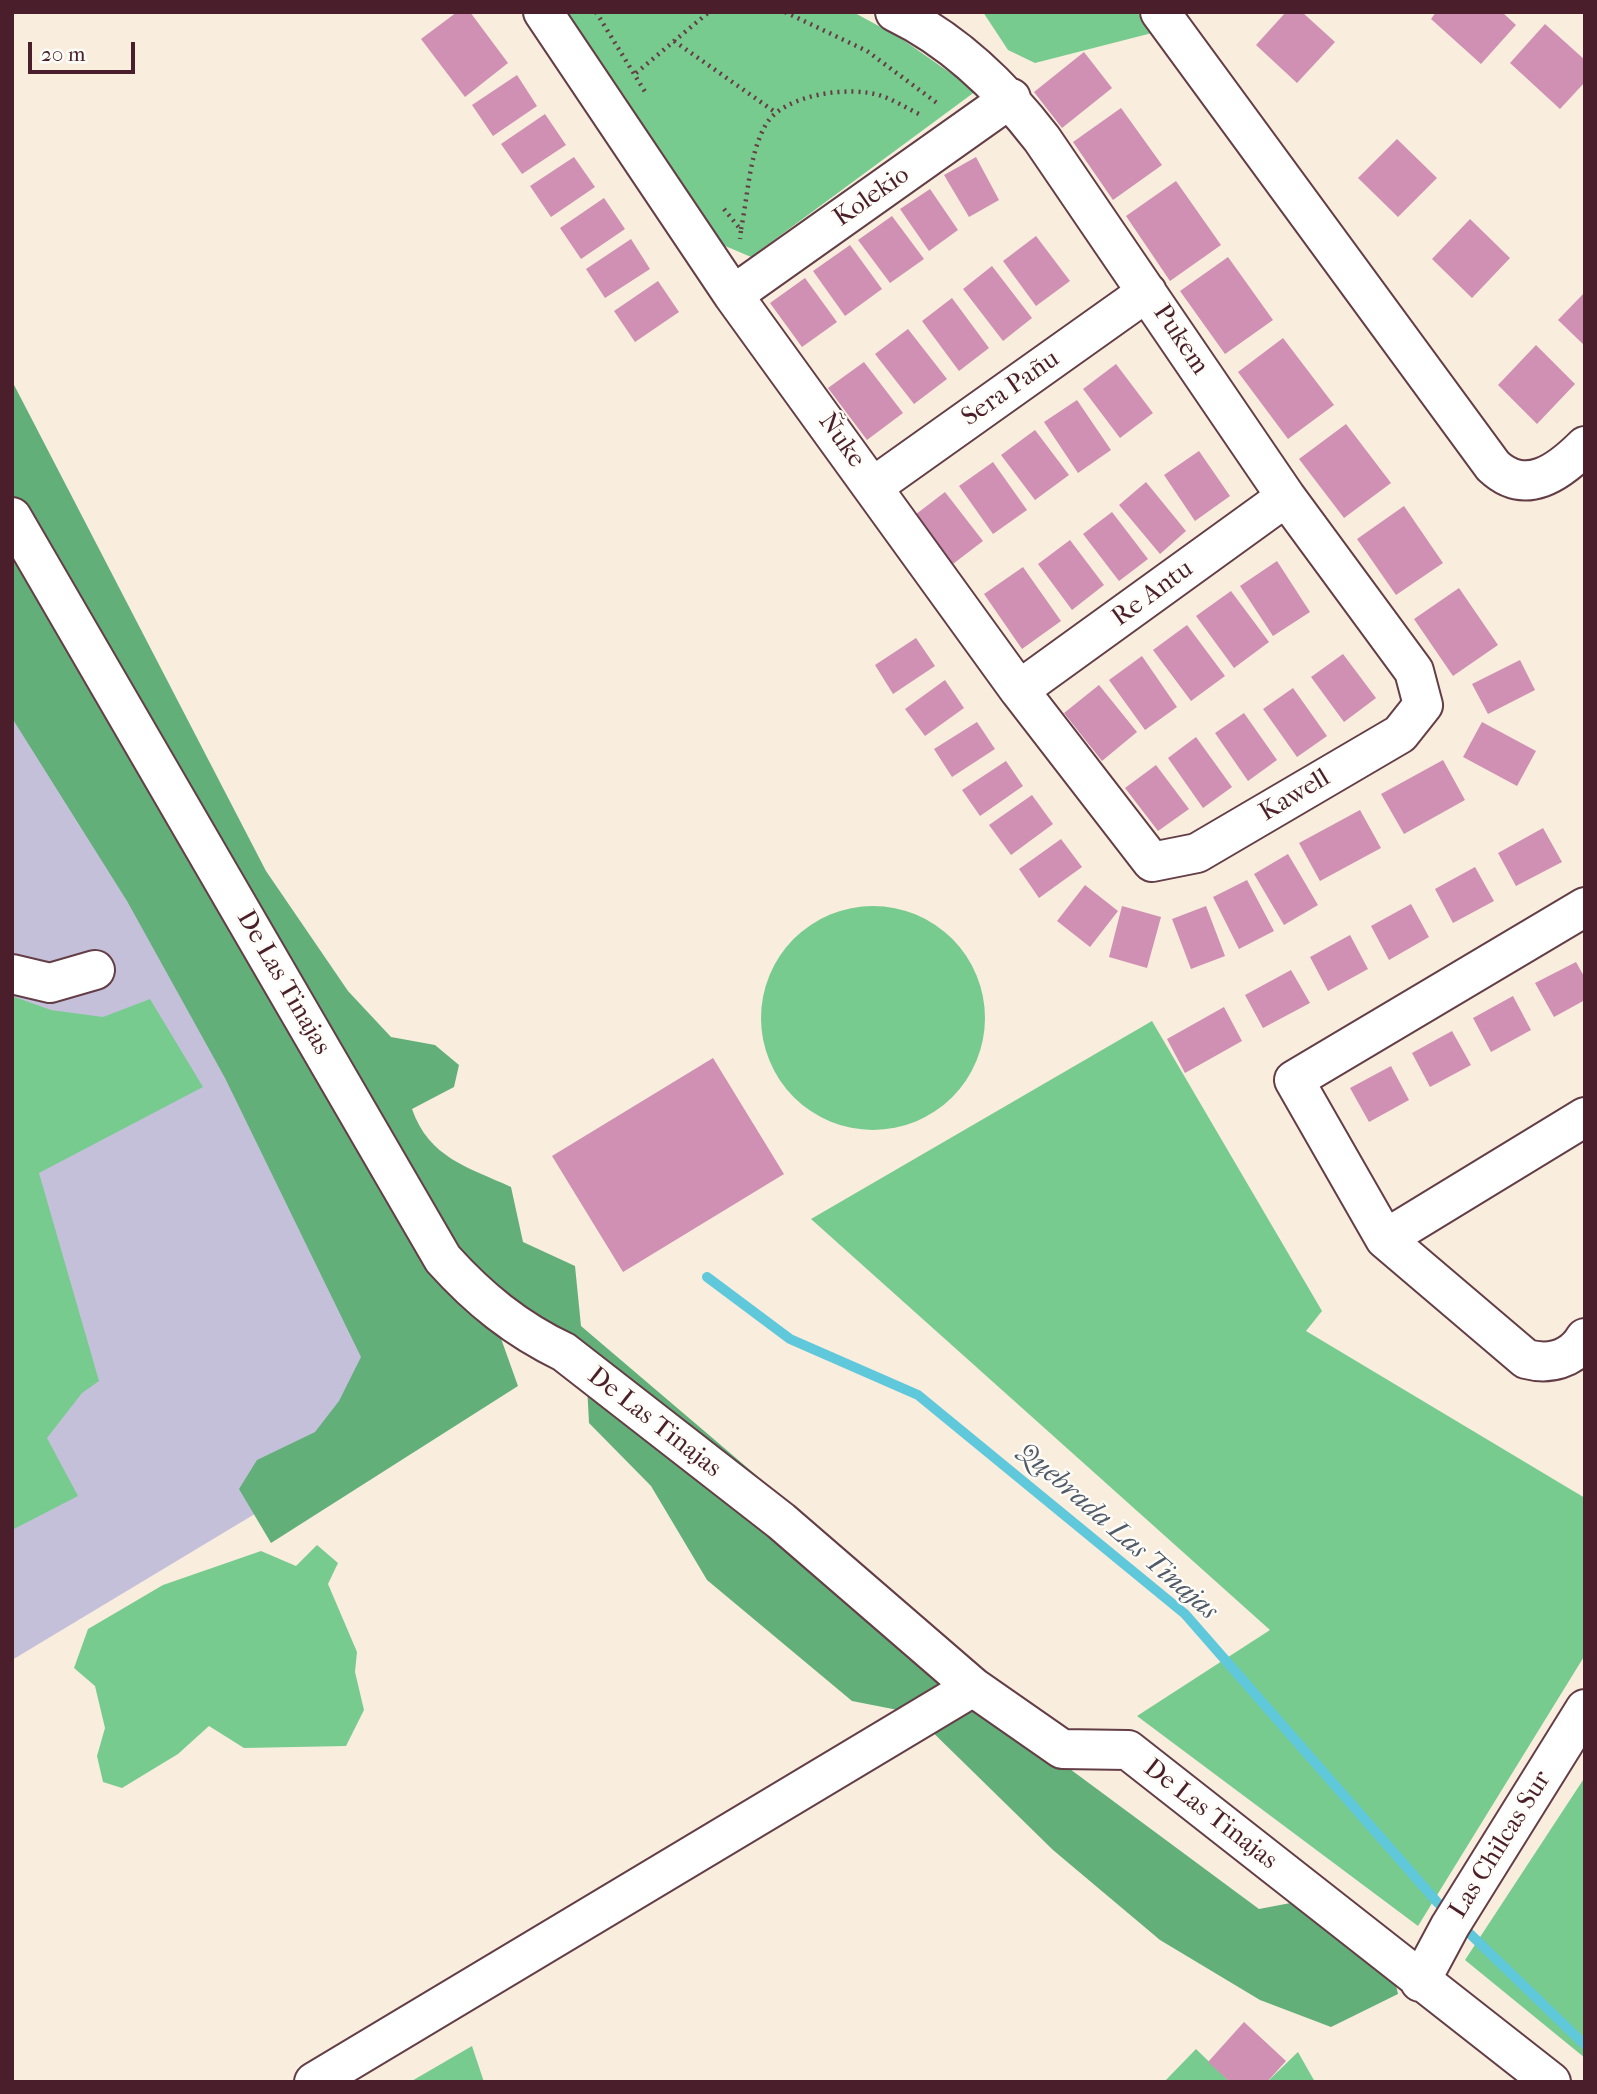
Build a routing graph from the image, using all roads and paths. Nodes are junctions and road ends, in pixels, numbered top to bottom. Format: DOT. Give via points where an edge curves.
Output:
graph roads {
  1 [pos="543,12"];
  2 [pos="709,12"];
  3 [pos="785,12"];
  4 [pos="895,12"];
  5 [pos="1160,12"];
  6 [pos="674,41"];
  7 [pos="636,73"];
  8 [pos="1010,98"];
  9 [pos="941,106"];
  10 [pos="775,112"];
  11 [pos="931,114"];
  12 [pos="741,230"];
  13 [pos="1147,292"];
  14 [pos="733,295"];
  15 [pos="1585,446"];
  16 [pos="874,486"];
  17 [pos="1286,497"];
  18 [pos="12,517"];
  19 [pos="1019,690"];
  20 [pos="1423,705"];
  21 [pos="1152,862"];
  22 [pos="1585,907"];
  23 [pos="95,970"];
  24 [pos="12,974"];
  25 [pos="1585,1118"];
  26 [pos="1385,1239"];
  27 [pos="1585,1338"];
  28 [pos="973,1687"];
  29 [pos="1585,1709"];
  30 [pos="1420,1982"];
  31 [pos="1535,2076"];
  32 [pos="314,2082"];
  1 -- 14 [label="street, Ñuke"];
  2 -- 6 [label="path"];
  3 -- 9 [label="path" via="867,51"];
  4 -- 8 [label="street, Pukem" via="961,54"];
  5 -- 15 [label="street" via="1493,466 1509,478 1535,481 1558,471"];
  6 -- 7 [label="path"];
  6 -- 10 [label="path"];
  8 -- 13 [label="street, Pukem"];
  8 -- 14 [label="street, Kolekio"];
  10 -- 11 [label="path" via="837,90 880,95 921,115"];
  10 -- 12 [label="path" via="756,148"];
  13 -- 16 [label="street, Sera Pañu"];
  13 -- 17 [label="street, Pukem"];
  14 -- 16 [label="street, Ñuke"];
  16 -- 19 [label="street, Ñuke"];
  17 -- 19 [label="street, Re Antu"];
  17 -- 20 [label="street, Pukem" via="1414,671"];
  18 -- 28 [label="street, De Las Tinajas" via="443,1259 523,1332 564,1352 781,1521"];
  19 -- 21 [label="street, Ñuke"];
  20 -- 21 [label="street, Kawell" via="1400,734 1197,853"];
  22 -- 26 [label="street" via="1294,1080"];
  23 -- 24 [label="street" via="50,983"];
  25 -- 26 [label="street"];
  26 -- 27 [label="street" via="1525,1359 1563,1358"];
  28 -- 30 [label="street, De Las Tinajas" via="1062,1749 1128,1750"];
  28 -- 32 [label="street"];
  29 -- 30 [label="street, Las Chilcas Sur"];
  30 -- 31 [label="street, De Las Tinajas"];
}
